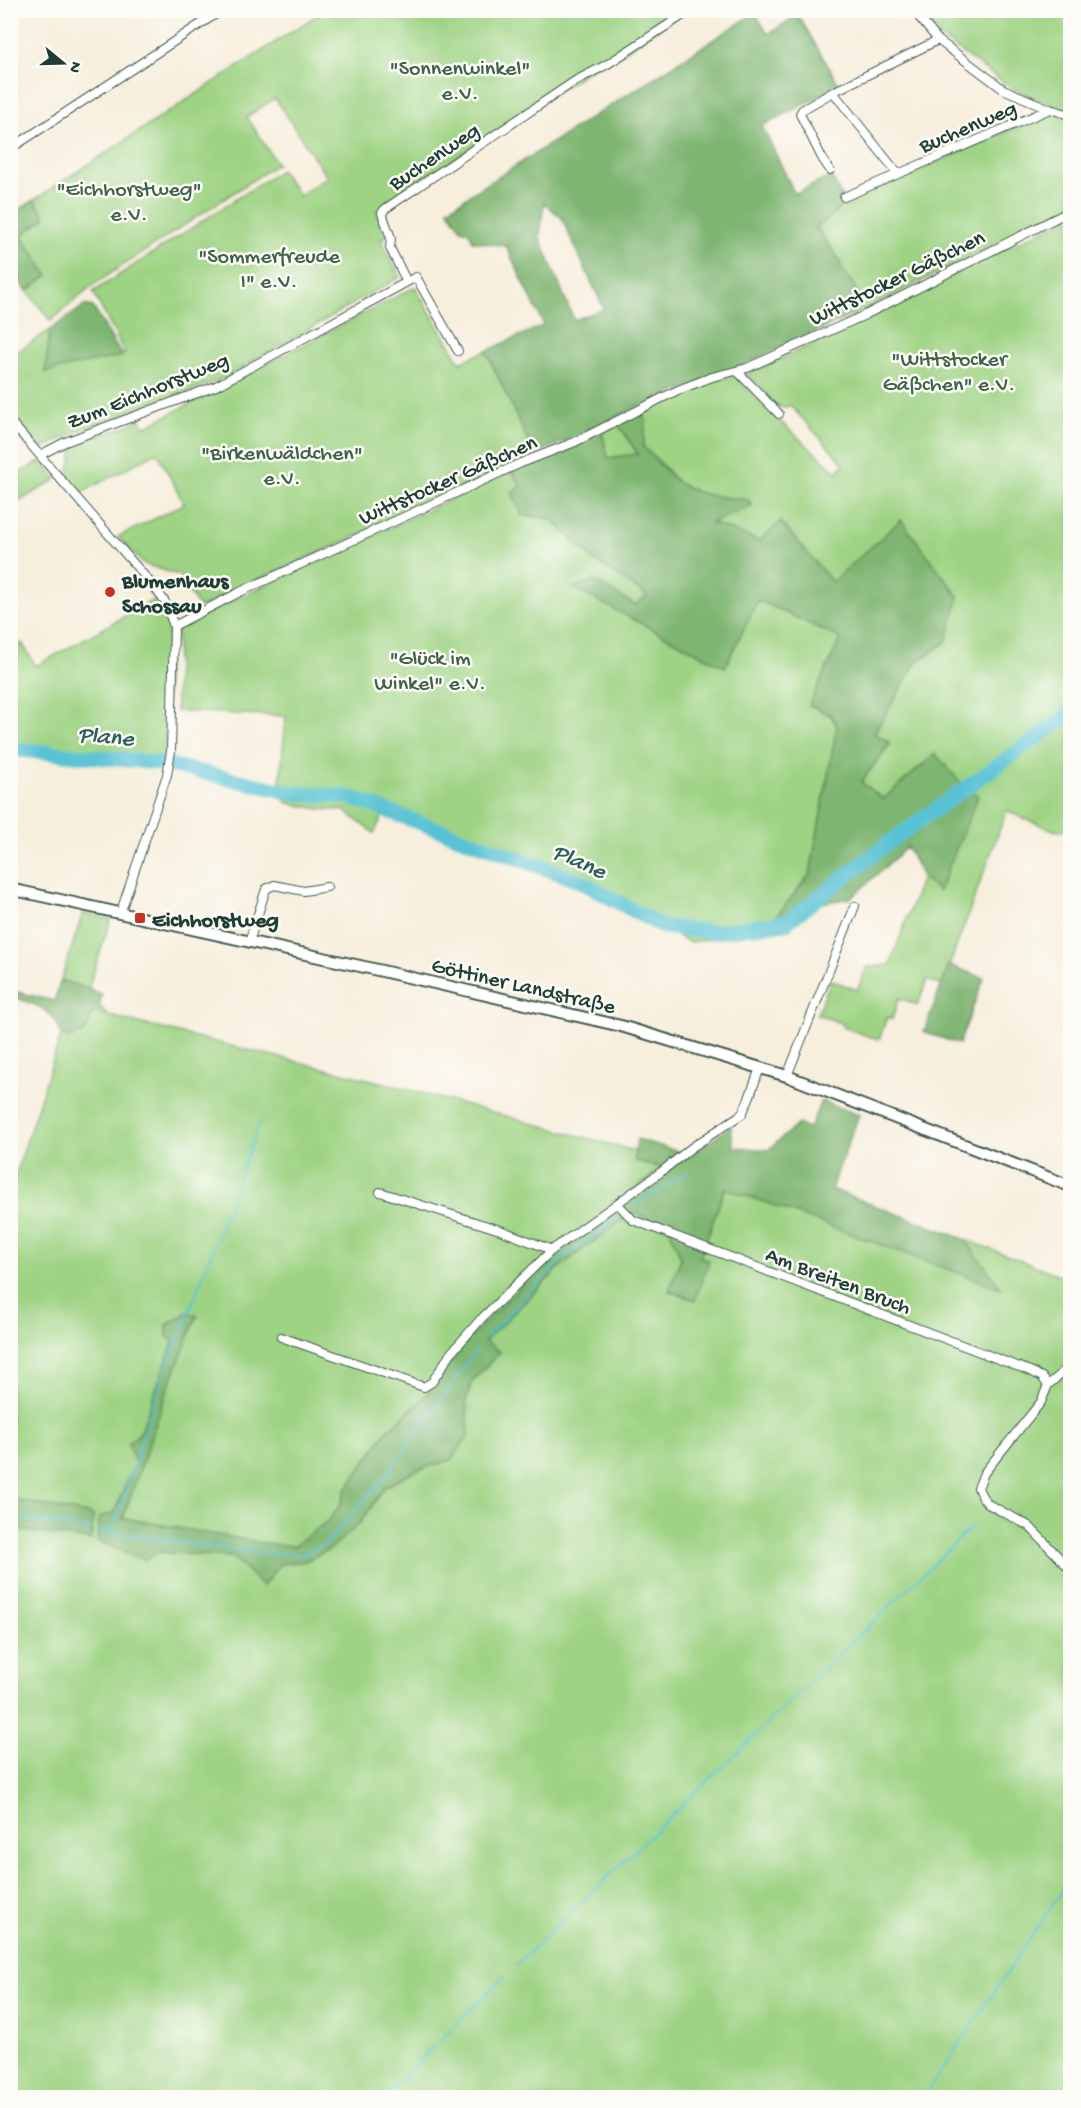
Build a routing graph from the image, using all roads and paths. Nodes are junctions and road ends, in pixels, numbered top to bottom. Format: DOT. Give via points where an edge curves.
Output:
graph roads {
  1 [pos="222,10"];
  2 [pos="691,10"];
  3 [pos="913,10"];
  4 [pos="938,40"];
  5 [pos="833,92"];
  6 [pos="1050,110"];
  7 [pos="1071,115"];
  8 [pos="10,149"];
  9 [pos="830,170"];
  10 [pos="898,174"];
  11 [pos="844,197"];
  12 [pos="1071,211"];
  13 [pos="407,282"];
  14 [pos="458,351"];
  15 [pos="737,371"];
  16 [pos="779,414"];
  17 [pos="10,421"];
  18 [pos="40,455"];
  19 [pos="174,626"];
  20 [pos="327,887"];
  21 [pos="10,890"];
  22 [pos="855,906"];
  23 [pos="120,914"];
  24 [pos="249,942"];
  25 [pos="760,1068"];
  26 [pos="787,1076"];
  27 [pos="1071,1186"];
  28 [pos="380,1192"];
  29 [pos="618,1204"];
  30 [pos="552,1250"];
  31 [pos="281,1337"];
  32 [pos="1071,1361"];
  33 [pos="1048,1385"];
  34 [pos="1071,1569"];
  1 -- 8 [label="street"];
  2 -- 13 [label="street, Buchenweg" via="575,81 385,209 382,213 391,238 390,248"];
  3 -- 4 [label="street, Buchenweg"];
  4 -- 5 [label="street"];
  4 -- 6 [label="street, Buchenweg" via="1003,89"];
  5 -- 9 [label="street" via="800,114"];
  5 -- 10 [label="street, Buchenweg"];
  6 -- 7 [label="street, Buchenweg"];
  6 -- 10 [label="street, Buchenweg"];
  10 -- 11 [label="street, Buchenweg"];
  12 -- 15 [label="street, Wittstocker Gäßchen" via="865,315"];
  13 -- 14 [label="street" via="416,277"];
  13 -- 18 [label="street, Zum Eichhorstweg" via="216,386"];
  15 -- 16 [label="street"];
  15 -- 19 [label="street, Wittstocker Gäßchen" via="678,390 575,442 520,463"];
  17 -- 18 [label="street"];
  18 -- 19 [label="street" via="155,588"];
  19 -- 23 [label="street" via="167,775"];
  20 -- 24 [label="street" via="304,891 274,885 266,889"];
  21 -- 23 [label="street, Göttiner Landstraße"];
  22 -- 26 [label="street"];
  23 -- 24 [label="street, Göttiner Landstraße"];
  24 -- 25 [label="street, Göttiner Landstraße" via="590,1018"];
  25 -- 26 [label="street, Göttiner Landstraße"];
  25 -- 29 [label="street" via="741,1114"];
  26 -- 27 [label="street, Göttiner Landstraße"];
  28 -- 30 [label="street"];
  29 -- 30 [label="street"];
  29 -- 33 [label="street, Am Breiten Bruch" via="633,1220 1030,1371"];
  30 -- 31 [label="street" via="481,1319 424,1387"];
  32 -- 33 [label="street"];
  33 -- 34 [label="street" via="1041,1402 984,1473 978,1488 988,1504 1029,1526"];
}
